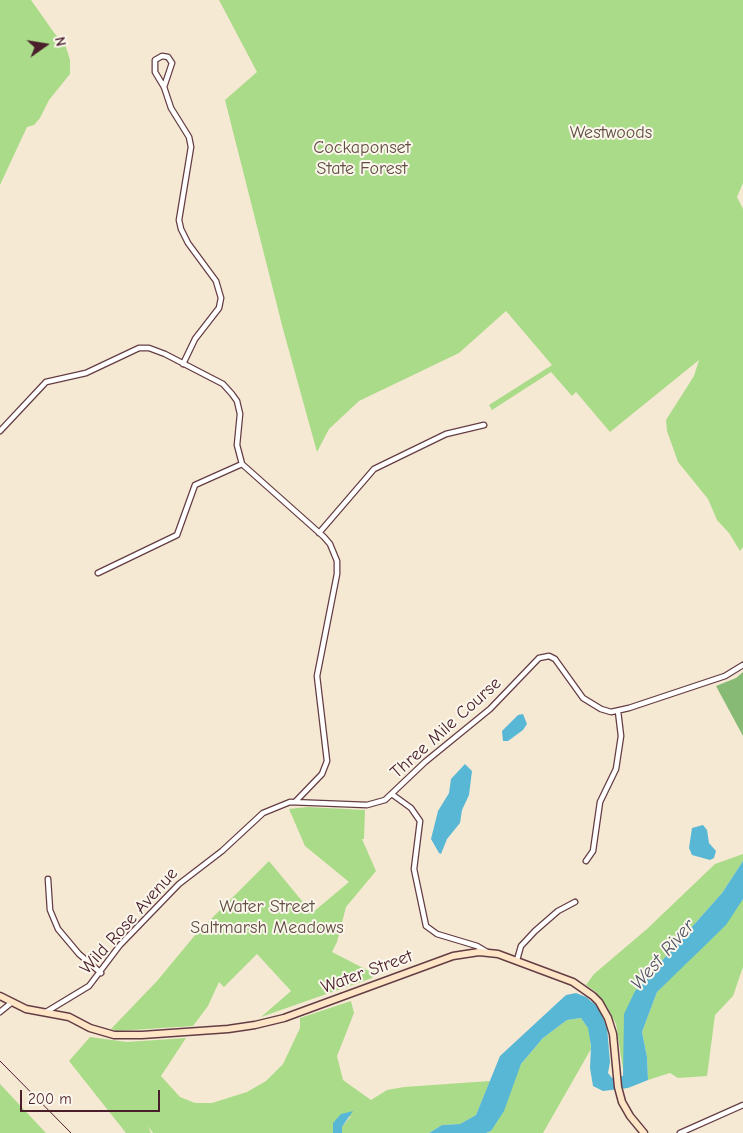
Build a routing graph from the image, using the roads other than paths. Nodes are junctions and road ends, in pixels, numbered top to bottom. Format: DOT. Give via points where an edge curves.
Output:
graph roads {
  1 [pos="164,87"];
  2 [pos="183,364"];
  3 [pos="484,425"];
  4 [pos="0,431"];
  5 [pos="242,464"];
  6 [pos="319,532"];
  7 [pos="98,573"];
  8 [pos="743,665"];
  9 [pos="618,711"];
  10 [pos="393,794"];
  11 [pos="296,801"];
  12 [pos="586,861"];
  13 [pos="48,878"];
  14 [pos="574,902"];
  15 [pos="487,952"];
  16 [pos="517,960"];
  17 [pos="101,972"];
  18 [pos="0,996"];
  19 [pos="11,1003"];
  20 [pos="0,1012"];
  21 [pos="46,1012"];
  22 [pos="743,1105"];
  23 [pos="644,1133"];
  24 [pos="680,1133"];
  1 -- 1 [label="street" via="154,65 156,58 162,56 168,57 172,63"];
  1 -- 2 [label="street" via="191,147 179,220 181,229 216,281 221,298 219,308 195,340"];
  2 -- 4 [label="street" via="149,348 132,350 86,373 46,382"];
  2 -- 5 [label="street" via="223,384 237,401 241,420 237,445"];
  3 -- 6 [label="street" via="446,434 374,469"];
  5 -- 6 [label="street"];
  5 -- 7 [label="street" via="195,485 176,535"];
  6 -- 11 [label="street" via="334,552 338,567 318,676 327,761 322,774"];
  8 -- 9 [label="street" via="725,676"];
  9 -- 10 [label="street, Three Mile Course" via="606,711 588,702 577,692 555,659 542,657 490,709 425,762"];
  9 -- 12 [label="street" via="621,736 616,770 600,802 592,851"];
  10 -- 11 [label="street, Wild Rose Avenue" via="372,804"];
  10 -- 15 [label="street" via="411,808 420,821 414,869 426,926 437,934"];
  11 -- 17 [label="street, Wild Rose Avenue" via="263,813 222,851 186,877 120,946"];
  13 -- 17 [label="street" via="50,910 58,929 79,954"];
  14 -- 16 [label="street" via="535,931 521,946"];
  15 -- 16 [label="main road, Water Street"];
  15 -- 21 [label="main road, Water Street" via="454,956 255,1026 126,1036 105,1033 69,1017"];
  16 -- 23 [label="main road, Water Street" via="579,986 599,1002 613,1034 619,1090 626,1111"];
  17 -- 21 [label="street, Wild Rose Avenue" via="84,990"];
  18 -- 19 [label="main road, Water Street"];
  19 -- 20 [label="street"];
  19 -- 21 [label="main road, Water Street"];
  22 -- 24 [label="street"];
}
